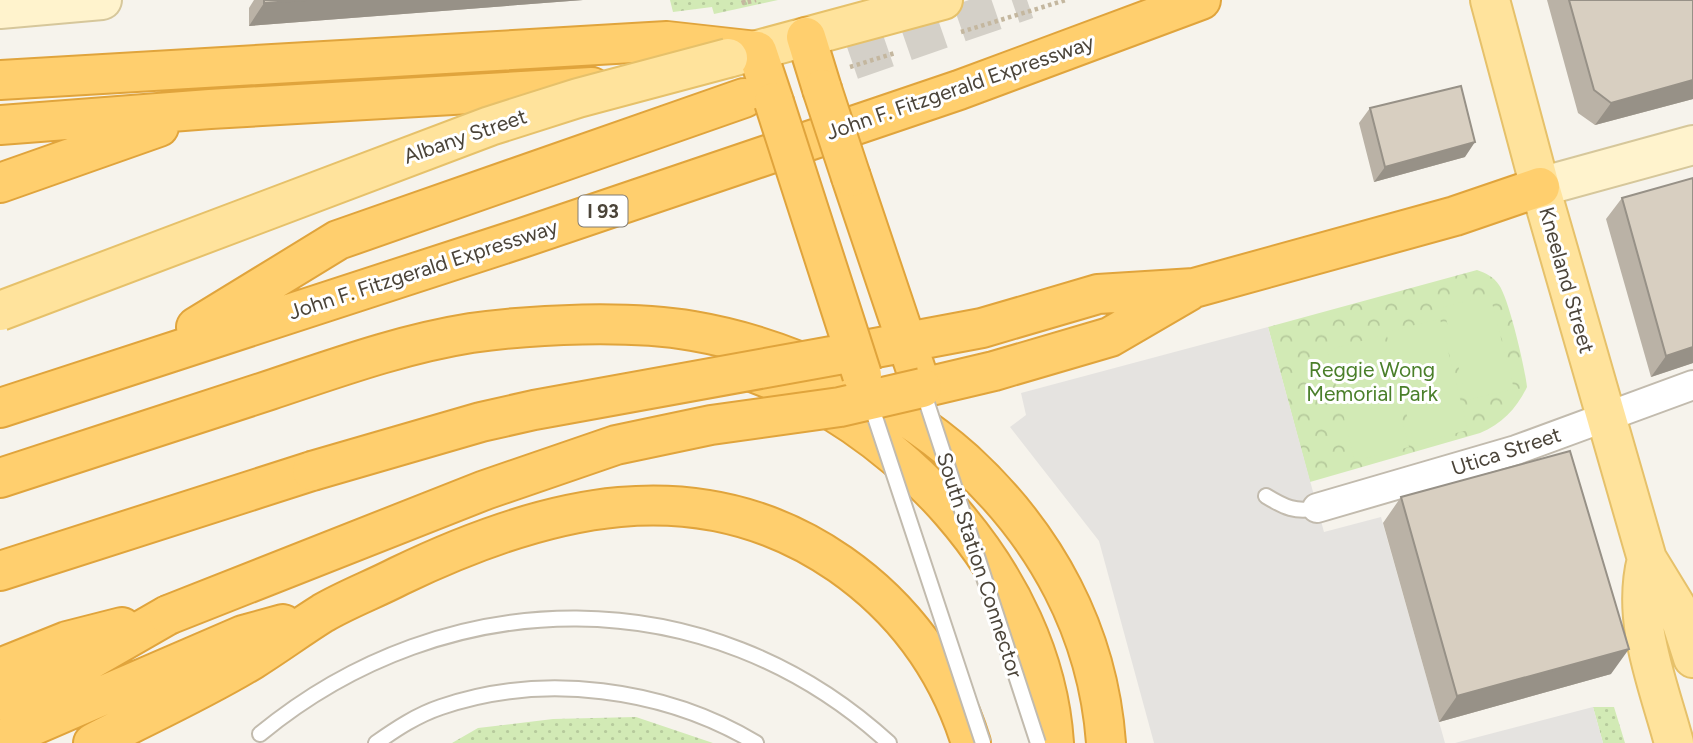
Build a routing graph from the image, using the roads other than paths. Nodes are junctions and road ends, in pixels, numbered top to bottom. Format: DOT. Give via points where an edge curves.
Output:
graph roads {
  1 [pos="102,0"];
  2 [pos="943,0"];
  3 [pos="1201,0"];
  4 [pos="1490,0"];
  5 [pos="0,9"];
  6 [pos="806,37"];
  7 [pos="744,71"];
  8 [pos="0,80"];
  9 [pos="210,109"];
  10 [pos="0,125"];
  11 [pos="1693,145"];
  12 [pos="0,183"];
  13 [pos="1540,187"];
  14 [pos="1194,288"];
  15 [pos="0,311"];
  16 [pos="532,328"];
  17 [pos="906,342"];
  18 [pos="854,352"];
  19 [pos="137,363"];
  20 [pos="1693,385"];
  21 [pos="922,388"];
  22 [pos="870,400"];
  23 [pos="0,408"];
  24 [pos="1606,417"];
  25 [pos="0,478"];
  26 [pos="1266,496"];
  27 [pos="1317,508"];
  28 [pos="1647,559"];
  29 [pos="0,571"];
  30 [pos="168,615"];
  31 [pos="1693,658"];
  32 [pos="0,668"];
  33 [pos="170,685"];
  34 [pos="0,700"];
  35 [pos="260,734"];
  36 [pos="0,740"];
  37 [pos="93,743"];
  38 [pos="376,743"];
  39 [pos="756,743"];
  40 [pos="889,743"];
  41 [pos="971,743"];
  42 [pos="983,743"];
  43 [pos="1038,743"];
  44 [pos="1054,743"];
  45 [pos="1106,743"];
  46 [pos="1674,743"];
  1 -- 5 [label="main road"];
  2 -- 6 [label="main road, Albany Street"];
  3 -- 19 [label="highway, John F. Fitzgerald Expressway / I 93" via="959,90 522,239"];
  4 -- 13 [label="main road, Kneeland Street"];
  6 -- 7 [label="main road, Albany Street"];
  6 -- 17 [label="highway, bridge"];
  7 -- 8 [label="highway" via="667,41"];
  7 -- 9 [label="highway" via="616,85"];
  7 -- 15 [label="main road, Albany Street, bridge" via="578,99 490,126"];
  7 -- 18 [label="highway, bridge"];
  7 -- 19 [label="highway" via="338,240"];
  9 -- 10 [label="highway"];
  9 -- 12 [label="highway"];
  11 -- 13 [label="main road"];
  13 -- 14 [label="highway" via="1455,216"];
  13 -- 24 [label="main road, Kneeland Street"];
  14 -- 17 [label="highway" via="1098,294 982,328"];
  14 -- 21 [label="highway" via="1110,337"];
  16 -- 25 [label="highway" via="471,333 387,353"];
  16 -- 44 [label="highway" via="647,341 727,363 823,405 879,442 962,525 1009,591 1037,657"];
  16 -- 45 [label="highway" via="659,327 726,339 831,375 929,432 1006,504 1059,579 1092,661"];
  17 -- 18 [label="highway"];
  17 -- 21 [label="highway"];
  18 -- 22 [label="highway, bridge"];
  18 -- 29 [label="highway, bridge" via="481,422"];
  19 -- 23 [label="highway, John F. Fitzgerald Expressway / I 93"];
  20 -- 24 [label="street, Utica Street"];
  21 -- 22 [label="highway, bridge"];
  21 -- 43 [label="lane, South Station Connector, bridge"];
  22 -- 30 [label="highway, bridge" via="678,431 582,455"];
  22 -- 42 [label="lane, bridge"];
  24 -- 27 [label="street, Utica Street" via="1516,450"];
  24 -- 28 [label="main road, Kneeland Street"];
  26 -- 27 [label="lane" via="1289,509"];
  28 -- 31 [label="main road, Kneeland Street" via="1677,608"];
  28 -- 46 [label="main road, Kneeland Street" via="1640,589 1642,622"];
  30 -- 32 [label="highway" via="67,641"];
  30 -- 34 [label="highway" via="81,665"];
  33 -- 36 [label="highway"];
  33 -- 37 [label="highway"];
  33 -- 41 [label="highway" via="243,635 324,613 453,550 537,521 610,506 661,505 709,510 805,542 872,588 930,654 957,704"];
  35 -- 40 [label="lane" via="336,681 396,652 473,629 555,618 626,621 720,641 788,671 854,713"];
  38 -- 39 [label="lane" via="440,707 518,690 556,688 634,696 674,707"];
}
